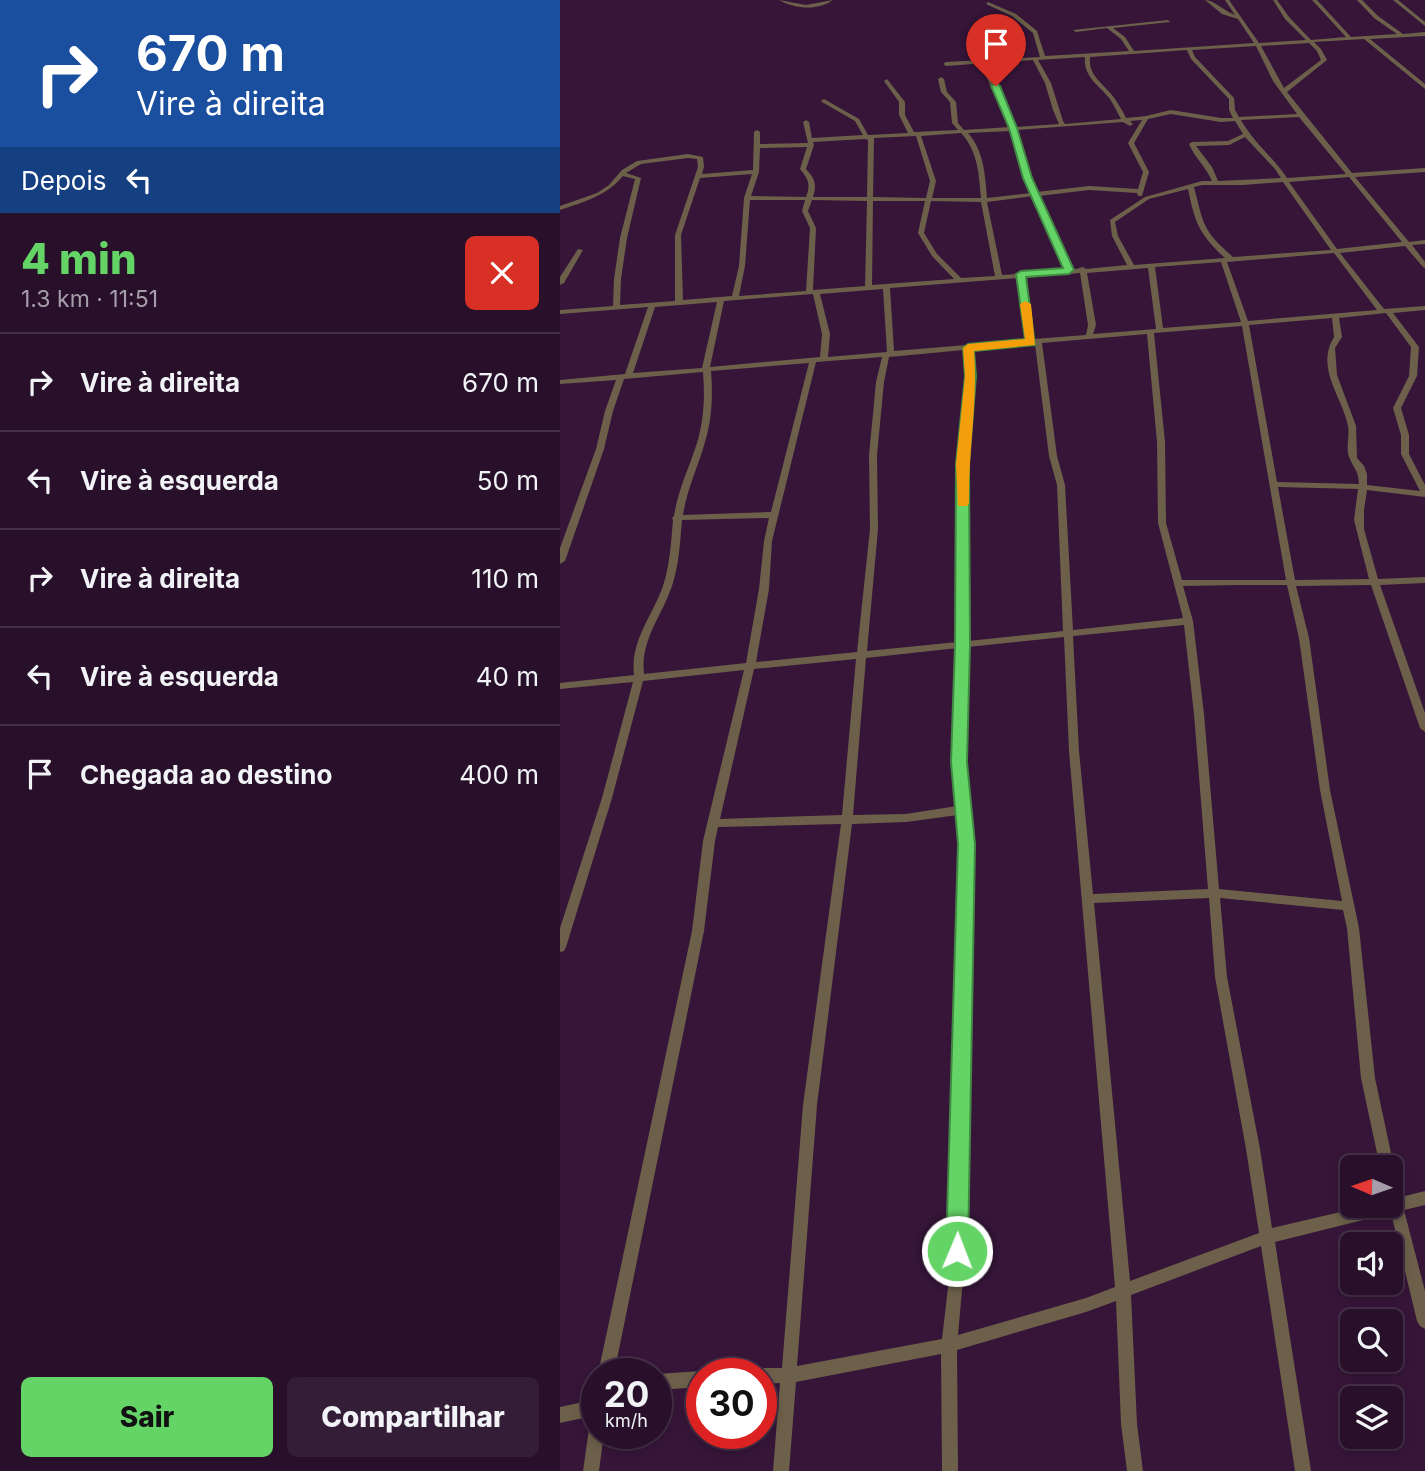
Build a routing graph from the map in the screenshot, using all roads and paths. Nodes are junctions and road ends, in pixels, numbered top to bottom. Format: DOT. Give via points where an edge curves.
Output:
graph roads {
  1 [pos="781,0"];
  2 [pos="831,0"];
  3 [pos="1207,0"];
  4 [pos="1227,0"];
  5 [pos="1275,0"];
  6 [pos="1314,0"];
  7 [pos="1359,0"];
  8 [pos="1395,0"];
  9 [pos="988,3"];
  10 [pos="1239,18"];
  11 [pos="1168,21"];
  12 [pos="1425,24"];
  13 [pos="1108,27"];
  14 [pos="1076,30"];
  15 [pos="1425,34"];
  16 [pos="1403,36"];
  17 [pos="1366,38"];
  18 [pos="1350,39"];
  19 [pos="1311,42"];
  20 [pos="1258,46"];
  21 [pos="1189,49"];
  22 [pos="1133,53"];
  23 [pos="1088,55"];
  24 [pos="1035,58"];
  25 [pos="1043,58"];
  26 [pos="989,62"];
  27 [pos="946,64"];
  28 [pos="941,79"];
  29 [pos="887,81"];
  30 [pos="1425,87"];
  31 [pos="1284,91"];
  32 [pos="824,101"];
  33 [pos="1301,115"];
  34 [pos="1146,118"];
  35 [pos="1238,120"];
  36 [pos="1125,121"];
  37 [pos="806,122"];
  38 [pos="1063,126"];
  39 [pos="1013,128"];
  40 [pos="1138,129"];
  41 [pos="961,131"];
  42 [pos="757,132"];
  43 [pos="915,134"];
  44 [pos="1246,134"];
  45 [pos="869,138"];
  46 [pos="811,142"];
  47 [pos="757,146"];
  48 [pos="1425,170"];
  49 [pos="756,172"];
  50 [pos="621,173"];
  51 [pos="1349,174"];
  52 [pos="698,176"];
  53 [pos="1285,180"];
  54 [pos="1216,183"];
  55 [pos="1191,188"];
  56 [pos="1141,191"];
  57 [pos="1035,195"];
  58 [pos="807,197"];
  59 [pos="747,198"];
  60 [pos="869,198"];
  61 [pos="984,200"];
  62 [pos="930,201"];
  63 [pos="1139,201"];
  64 [pos="560,208"];
  65 [pos="1425,242"];
  66 [pos="1406,243"];
  67 [pos="580,250"];
  68 [pos="1338,251"];
  69 [pos="1227,259"];
  70 [pos="1151,265"];
  71 [pos="1131,266"];
  72 [pos="1425,266"];
  73 [pos="1083,269"];
  74 [pos="1069,270"];
  75 [pos="1021,274"];
  76 [pos="999,276"];
  77 [pos="959,280"];
  78 [pos="560,283"];
  79 [pos="886,286"];
  80 [pos="868,287"];
  81 [pos="813,292"];
  82 [pos="735,299"];
  83 [pos="721,300"];
  84 [pos="679,303"];
  85 [pos="652,305"];
  86 [pos="616,307"];
  87 [pos="1425,308"];
  88 [pos="1385,311"];
  89 [pos="560,312"];
  90 [pos="1335,316"];
  91 [pos="1245,323"];
  92 [pos="1155,331"];
  93 [pos="1089,337"];
  94 [pos="1035,342"];
  95 [pos="968,348"];
  96 [pos="888,355"];
  97 [pos="824,360"];
  98 [pos="813,361"];
  99 [pos="706,370"];
  100 [pos="624,377"];
  101 [pos="560,382"];
  102 [pos="1275,484"];
  103 [pos="1364,487"];
  104 [pos="1425,494"];
  105 [pos="774,514"];
  106 [pos="676,518"];
  107 [pos="560,561"];
  108 [pos="1425,580"];
  109 [pos="1177,583"];
  110 [pos="1291,583"];
  111 [pos="1375,584"];
  112 [pos="1188,621"];
  113 [pos="1070,632"];
  114 [pos="963,645"];
  115 [pos="861,654"];
  116 [pos="750,667"];
  117 [pos="639,678"];
  118 [pos="560,686"];
  119 [pos="1425,728"];
  120 [pos="961,810"];
  121 [pos="847,818"];
  122 [pos="715,823"];
  123 [pos="1214,893"];
  124 [pos="1087,899"];
  125 [pos="1348,906"];
  126 [pos="560,947"];
  127 [pos="1384,1155"];
  128 [pos="1425,1198"];
  129 [pos="1404,1203"];
  130 [pos="1344,1218"];
  131 [pos="1400,1218"];
  132 [pos="1266,1237"];
  133 [pos="1123,1289"];
  134 [pos="1425,1321"];
  135 [pos="949,1345"];
  136 [pos="609,1358"];
  137 [pos="777,1375"];
  138 [pos="790,1375"];
  139 [pos="581,1410"];
  140 [pos="560,1415"];
  141 [pos="594,1449"];
  142 [pos="590,1471"];
  143 [pos="781,1471"];
  144 [pos="950,1471"];
  145 [pos="1135,1471"];
  146 [pos="1303,1471"];
  1 -- 2 [label="street" via="800,7"];
  3 -- 10 [label="street"];
  4 -- 10 [label="street"];
  5 -- 19 [label="street"];
  6 -- 18 [label="street"];
  7 -- 16 [label="street"];
  8 -- 12 [label="street"];
  9 -- 25 [label="street" via="1035,32"];
  10 -- 20 [label="street"];
  11 -- 13 [label="street"];
  13 -- 14 [label="street"];
  13 -- 22 [label="street"];
  15 -- 16 [label="street"];
  16 -- 17 [label="street"];
  17 -- 18 [label="street"];
  17 -- 30 [label="street"];
  18 -- 19 [label="street"];
  19 -- 20 [label="street"];
  19 -- 31 [label="street" via="1324,61"];
  20 -- 21 [label="street"];
  20 -- 31 [label="street"];
  21 -- 22 [label="street"];
  21 -- 35 [label="street" via="1232,99"];
  22 -- 23 [label="street"];
  23 -- 25 [label="street"];
  23 -- 36 [label="street" via="1092,78"];
  24 -- 25 [label="street"];
  24 -- 26 [label="street"];
  24 -- 38 [label="street"];
  26 -- 27 [label="street"];
  26 -- 39 [label="street" via="988,74"];
  28 -- 41 [label="street"];
  29 -- 43 [label="street" via="900,98 905,124"];
  31 -- 33 [label="street"];
  32 -- 45 [label="street" via="857,120"];
  33 -- 35 [label="street"];
  33 -- 51 [label="street"];
  34 -- 35 [label="street" via="1171,112"];
  34 -- 36 [label="street"];
  34 -- 40 [label="street"];
  35 -- 44 [label="street"];
  36 -- 38 [label="street"];
  36 -- 40 [label="street"];
  37 -- 46 [label="street"];
  38 -- 39 [label="street"];
  39 -- 41 [label="street"];
  39 -- 57 [label="street"];
  40 -- 56 [label="street" via="1131,143 1146,172"];
  41 -- 43 [label="street"];
  41 -- 61 [label="street" via="981,165"];
  42 -- 47 [label="street"];
  43 -- 45 [label="street"];
  43 -- 62 [label="street" via="933,181"];
  44 -- 53 [label="street"];
  44 -- 54 [label="street" via="1229,143 1192,144"];
  45 -- 46 [label="street"];
  45 -- 60 [label="street"];
  46 -- 47 [label="street"];
  46 -- 58 [label="street" via="803,169 813,186"];
  47 -- 49 [label="street"];
  48 -- 51 [label="street"];
  49 -- 52 [label="street"];
  49 -- 59 [label="street"];
  50 -- 52 [label="street" via="650,159 694,155 701,157"];
  50 -- 64 [label="street" via="599,194"];
  50 -- 86 [label="street" via="638,178 617,277"];
  51 -- 53 [label="street"];
  51 -- 66 [label="street"];
  52 -- 84 [label="street" via="678,235"];
  53 -- 54 [label="street"];
  53 -- 68 [label="street"];
  54 -- 55 [label="street"];
  55 -- 63 [label="street"];
  55 -- 69 [label="street" via="1203,233"];
  56 -- 57 [label="street" via="1089,188"];
  56 -- 63 [label="street"];
  57 -- 61 [label="street"];
  57 -- 74 [label="street"];
  58 -- 59 [label="street"];
  58 -- 60 [label="street"];
  58 -- 81 [label="street" via="805,211 813,228"];
  59 -- 82 [label="street"];
  60 -- 62 [label="street"];
  60 -- 80 [label="street"];
  61 -- 62 [label="street"];
  61 -- 76 [label="street"];
  62 -- 77 [label="street" via="921,233 934,256"];
  63 -- 71 [label="street" via="1112,221"];
  65 -- 66 [label="street"];
  66 -- 68 [label="street"];
  66 -- 72 [label="street"];
  67 -- 78 [label="street"];
  68 -- 69 [label="street"];
  68 -- 88 [label="street"];
  69 -- 70 [label="street"];
  69 -- 91 [label="street"];
  70 -- 71 [label="street"];
  70 -- 92 [label="street"];
  71 -- 73 [label="street"];
  73 -- 74 [label="street"];
  73 -- 93 [label="street" via="1092,325"];
  74 -- 75 [label="street"];
  75 -- 76 [label="street"];
  75 -- 94 [label="street"];
  76 -- 77 [label="street"];
  77 -- 79 [label="street"];
  79 -- 80 [label="street"];
  79 -- 96 [label="street"];
  80 -- 81 [label="street"];
  81 -- 82 [label="street"];
  81 -- 97 [label="street" via="826,334"];
  82 -- 83 [label="street"];
  83 -- 84 [label="street"];
  83 -- 99 [label="street"];
  84 -- 85 [label="street"];
  85 -- 86 [label="street"];
  85 -- 100 [label="street"];
  86 -- 89 [label="street"];
  87 -- 88 [label="street"];
  88 -- 90 [label="street"];
  88 -- 104 [label="street" via="1415,347 1413,376 1397,408 1405,454"];
  90 -- 91 [label="street"];
  90 -- 103 [label="street" via="1338,331 1331,348 1333,375 1352,426 1353,458 1362,468"];
  91 -- 92 [label="street"];
  91 -- 102 [label="street"];
  92 -- 93 [label="street"];
  92 -- 109 [label="street" via="1162,523"];
  93 -- 94 [label="street"];
  94 -- 95 [label="street"];
  94 -- 113 [label="street" via="1061,485"];
  95 -- 96 [label="street"];
  95 -- 114 [label="street" via="962,464"];
  96 -- 97 [label="street"];
  96 -- 115 [label="street" via="880,382 873,455 874,529"];
  97 -- 98 [label="street"];
  98 -- 99 [label="street"];
  98 -- 105 [label="street"];
  99 -- 100 [label="street"];
  99 -- 106 [label="street" via="702,440"];
  100 -- 101 [label="street"];
  100 -- 107 [label="street"];
  102 -- 103 [label="street"];
  102 -- 110 [label="street"];
  103 -- 104 [label="street"];
  103 -- 111 [label="street" via="1359,525"];
  105 -- 106 [label="street"];
  105 -- 116 [label="street"];
  106 -- 117 [label="street" via="671,576 639,642 635,661"];
  108 -- 111 [label="street"];
  109 -- 110 [label="street"];
  109 -- 112 [label="street"];
  110 -- 111 [label="street"];
  110 -- 125 [label="street"];
  111 -- 119 [label="street"];
  112 -- 113 [label="street"];
  112 -- 123 [label="street"];
  113 -- 114 [label="street"];
  113 -- 124 [label="street" via="1074,751"];
  114 -- 115 [label="street"];
  114 -- 120 [label="street"];
  115 -- 116 [label="street"];
  115 -- 121 [label="street"];
  116 -- 117 [label="street"];
  116 -- 122 [label="street"];
  117 -- 118 [label="street"];
  117 -- 126 [label="street"];
  120 -- 121 [label="street" via="906,818"];
  120 -- 135 [label="street" via="966,844 964,962 956,1279"];
  121 -- 122 [label="street"];
  121 -- 138 [label="street" via="810,1105"];
  122 -- 136 [label="street" via="698,931"];
  123 -- 124 [label="street"];
  123 -- 125 [label="street"];
  123 -- 132 [label="street" via="1221,977"];
  124 -- 133 [label="street"];
  125 -- 127 [label="street" via="1368,1078"];
  128 -- 129 [label="street"];
  130 -- 132 [label="street"];
  131 -- 134 [label="street"];
  132 -- 133 [label="street"];
  132 -- 146 [label="street"];
  133 -- 135 [label="street" via="1086,1305"];
  133 -- 145 [label="street"];
  135 -- 138 [label="street"];
  135 -- 144 [label="street"];
  137 -- 138 [label="street"];
  138 -- 143 [label="street"];
  139 -- 140 [label="street"];
  141 -- 142 [label="street"];
}
